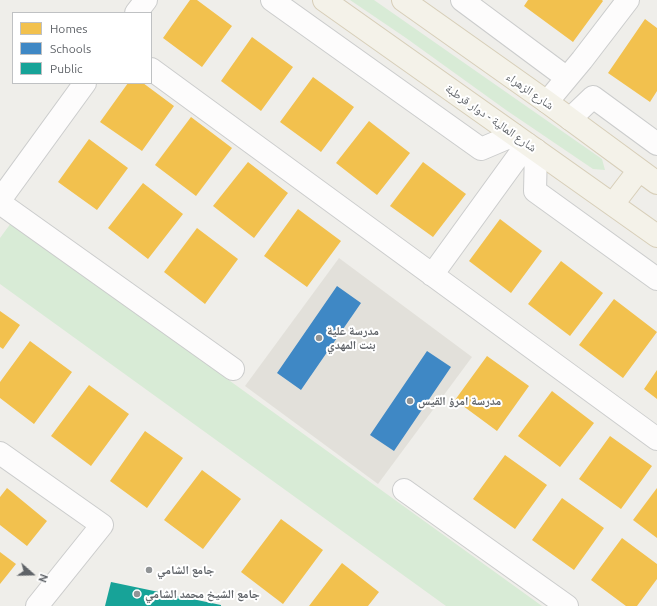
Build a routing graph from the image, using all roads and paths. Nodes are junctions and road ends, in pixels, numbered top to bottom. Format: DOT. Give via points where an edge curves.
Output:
graph roads {
  1 [pos="146,0"];
  2 [pos="272,0"];
  3 [pos="324,0"];
  4 [pos="462,0"];
  5 [pos="628,0"];
  6 [pos="414,3"];
  7 [pos="137,12"];
  8 [pos="404,56"];
  9 [pos="152,70"];
  10 [pos="567,78"];
  11 [pos="385,81"];
  12 [pos="84,84"];
  13 [pos="547,102"];
  14 [pos="570,119"];
  15 [pos="526,143"];
  16 [pos="657,144"];
  17 [pos="639,170"];
  18 [pos="657,183"];
  19 [pos="0,202"];
  20 [pos="613,204"];
  21 [pos="657,236"];
  22 [pos="432,274"];
  23 [pos="657,279"];
  24 [pos="233,369"];
  25 [pos="657,439"];
  26 [pos="0,453"];
  27 [pos="404,490"];
  28 [pos="37,606"];
  29 [pos="567,606"];
  1 -- 7 [label="street"];
  2 -- 11 [label="street"];
  3 -- 8 [label="main road, شارع المالية - دوار قرطبة"];
  4 -- 10 [label="street"];
  5 -- 10 [label="street"];
  6 -- 13 [label="main road, شارع الزهراء"];
  8 -- 11 [label="street"];
  8 -- 15 [label="main road, شارع المالية - دوار قرطبة"];
  9 -- 22 [label="street"];
  10 -- 13 [label="street"];
  11 -- 15 [label="street" via="481,149"];
  12 -- 19 [label="street"];
  13 -- 14 [label="main road, شارع الزهراء"];
  14 -- 16 [label="street" via="592,98"];
  14 -- 17 [label="main road, شارع الزهراء"];
  15 -- 20 [label="main road, شارع المالية - دوار قرطبة"];
  15 -- 22 [label="street"];
  15 -- 23 [label="street" via="535,190"];
  17 -- 18 [label="main road, شارع الزهراء"];
  17 -- 20 [label="main road"];
  19 -- 24 [label="street"];
  20 -- 21 [label="main road, شارع المالية - دوار قرطبة"];
  22 -- 25 [label="street"];
  26 -- 28 [label="street" via="102,525"];
  27 -- 29 [label="street"];
}
